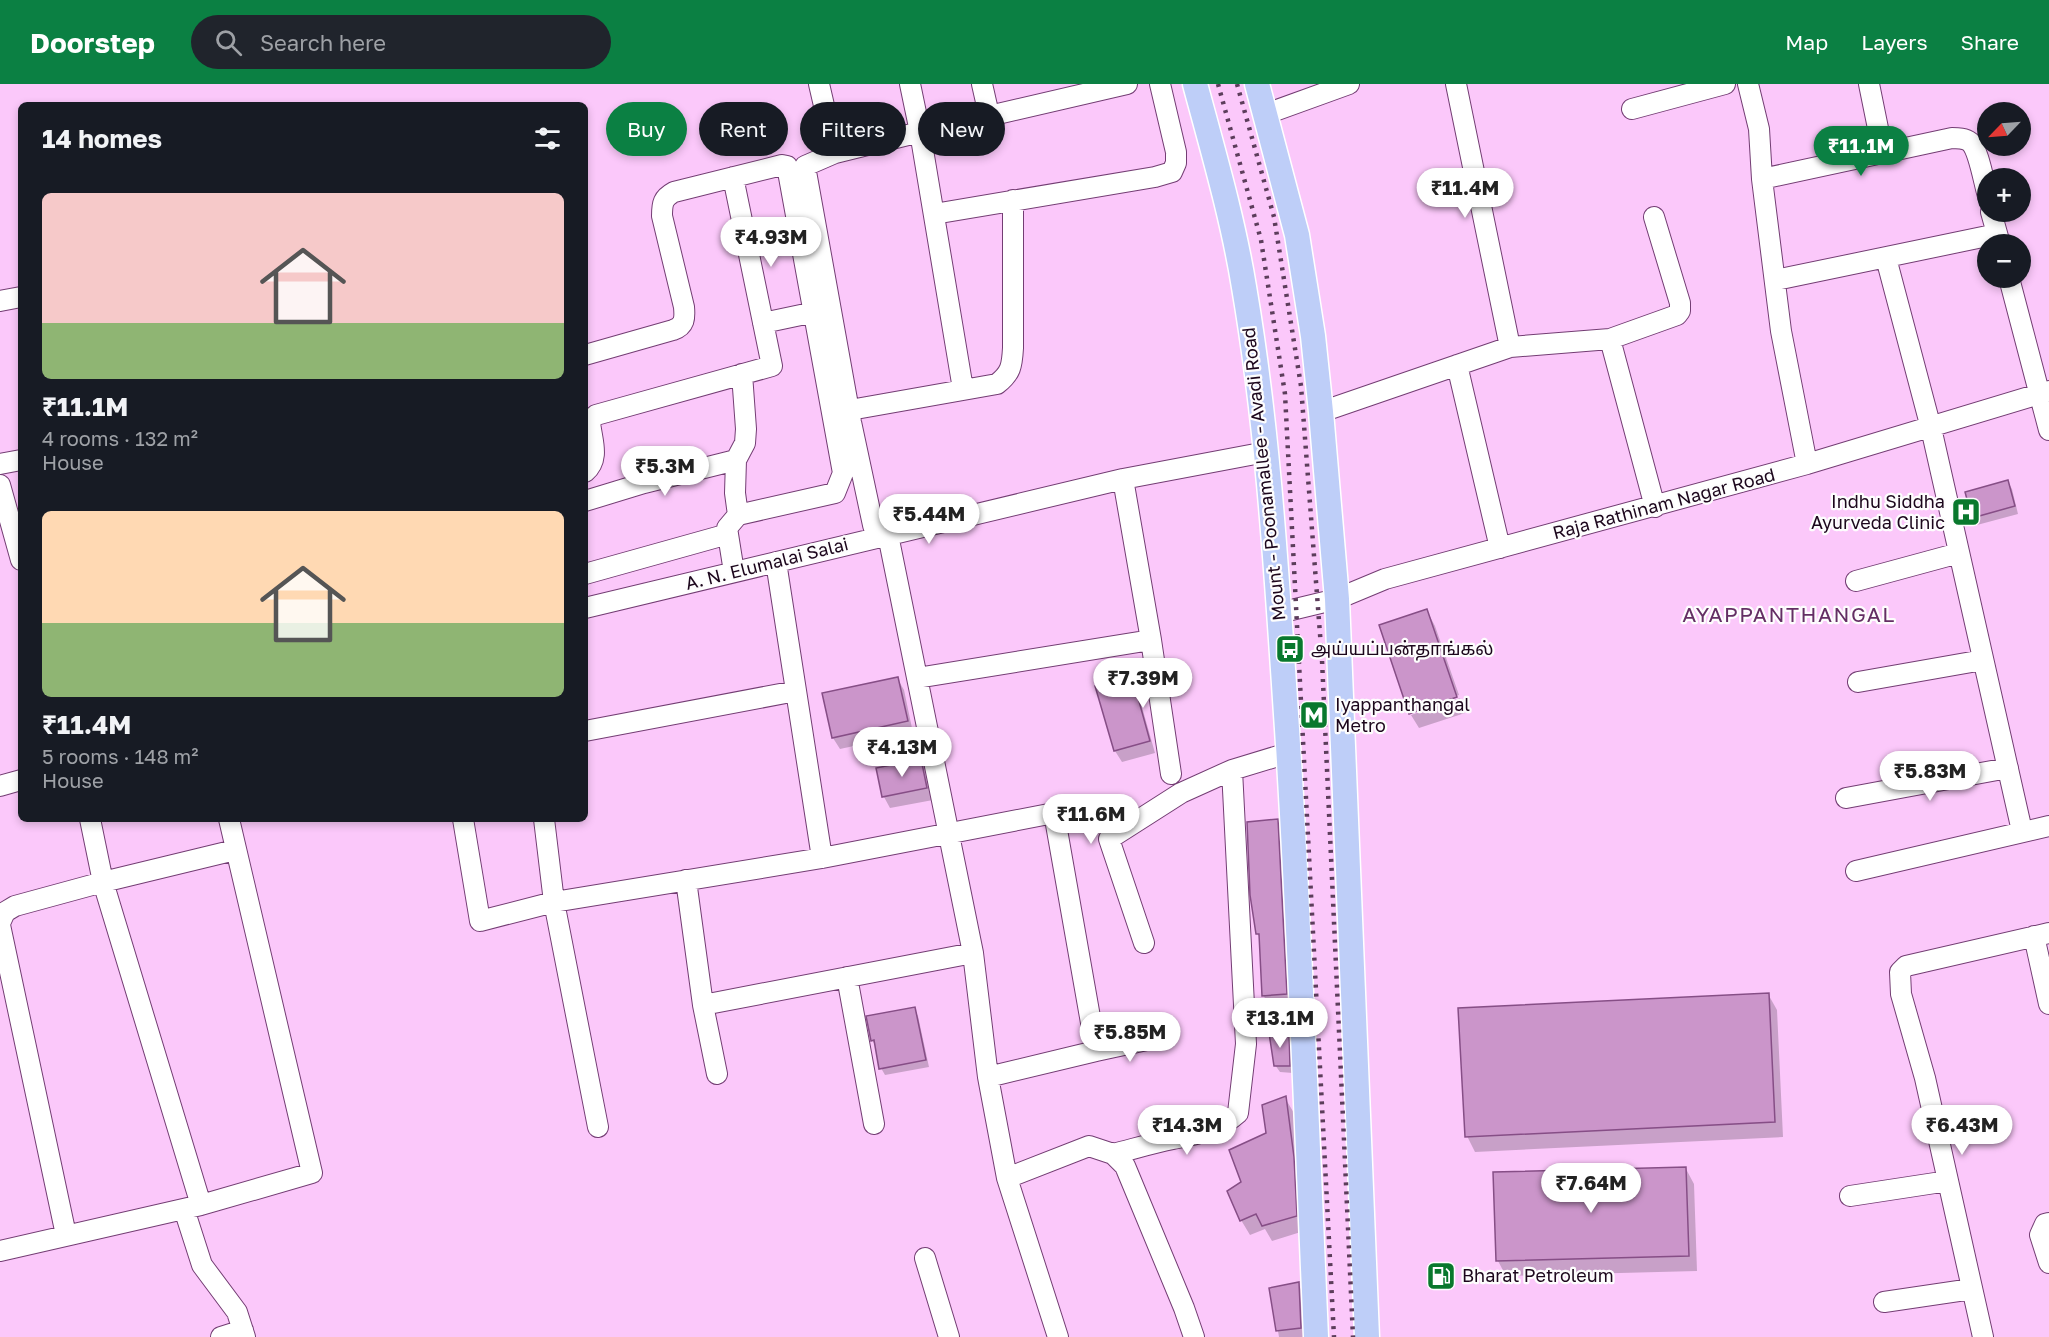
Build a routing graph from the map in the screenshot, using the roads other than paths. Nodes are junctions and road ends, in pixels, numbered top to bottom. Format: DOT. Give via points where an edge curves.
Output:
graph roads {
  1 [pos="819,84"];
  2 [pos="910,84"];
  3 [pos="982,84"];
  4 [pos="1127,84"];
  5 [pos="1160,84"];
  6 [pos="1195,84"];
  7 [pos="1257,84"];
  8 [pos="1349,84"];
  9 [pos="1456,84"];
  10 [pos="1725,84"];
  11 [pos="1748,84"];
  12 [pos="1869,84"];
  13 [pos="1061,92"];
  14 [pos="823,102"];
  15 [pos="986,102"];
  16 [pos="1632,109"];
  17 [pos="1005,110"];
  18 [pos="1266,114"];
  19 [pos="918,122"];
  20 [pos="1883,153"];
  21 [pos="828,156"];
  22 [pos="924,156"];
  23 [pos="1981,168"];
  24 [pos="733,177"];
  25 [pos="1762,179"];
  26 [pos="1013,200"];
  27 [pos="934,214"];
  28 [pos="1654,217"];
  29 [pos="1977,243"];
  30 [pos="1886,258"];
  31 [pos="1776,280"];
  32 [pos="2012,288"];
  33 [pos="18,298"];
  34 [pos="0,301"];
  35 [pos="815,312"];
  36 [pos="763,323"];
  37 [pos="1610,339"];
  38 [pos="1510,347"];
  39 [pos="588,354"];
  40 [pos="1457,365"];
  41 [pos="742,374"];
  42 [pos="963,389"];
  43 [pos="2044,393"];
  44 [pos="850,410"];
  45 [pos="1321,412"];
  46 [pos="1931,428"];
  47 [pos="2049,430"];
  48 [pos="1266,452"];
  49 [pos="736,460"];
  50 [pos="18,461"];
  51 [pos="0,464"];
  52 [pos="1807,464"];
  53 [pos="588,468"];
  54 [pos="1123,479"];
  55 [pos="0,485"];
  56 [pos="588,500"];
  57 [pos="1654,507"];
  58 [pos="738,515"];
  59 [pos="728,534"];
  60 [pos="883,536"];
  61 [pos="1500,548"];
  62 [pos="18,549"];
  63 [pos="1959,553"];
  64 [pos="777,562"];
  65 [pos="734,572"];
  66 [pos="588,573"];
  67 [pos="1856,581"];
  68 [pos="1337,599"];
  69 [pos="588,607"];
  70 [pos="1279,613"];
  71 [pos="1151,640"];
  72 [pos="1983,660"];
  73 [pos="917,678"];
  74 [pos="1858,682"];
  75 [pos="796,691"];
  76 [pos="588,730"];
  77 [pos="1288,753"];
  78 [pos="2008,768"];
  79 [pos="1232,770"];
  80 [pos="1172,774"];
  81 [pos="18,781"];
  82 [pos="0,786"];
  83 [pos="1846,798"];
  84 [pos="91,822"];
  85 [pos="230,822"];
  86 [pos="464,822"];
  87 [pos="544,822"];
  88 [pos="2049,826"];
  89 [pos="2022,831"];
  90 [pos="948,832"];
  91 [pos="235,850"];
  92 [pos="822,858"];
  93 [pos="1856,871"];
  94 [pos="686,880"];
  95 [pos="103,882"];
  96 [pos="554,902"];
  97 [pos="0,922"];
  98 [pos="2042,935"];
  99 [pos="1144,943"];
  100 [pos="973,953"];
  101 [pos="847,977"];
  102 [pos="2049,1004"];
  103 [pos="703,1005"];
  104 [pos="1156,1038"];
  105 [pos="1096,1051"];
  106 [pos="717,1074"];
  107 [pos="988,1077"];
  108 [pos="874,1124"];
  109 [pos="598,1127"];
  110 [pos="1113,1154"];
  111 [pos="1007,1178"];
  112 [pos="1948,1181"];
  113 [pos="1850,1196"];
  114 [pos="192,1207"];
  115 [pos="2049,1223"];
  116 [pos="66,1235"];
  117 [pos="0,1251"];
  118 [pos="925,1258"];
  119 [pos="2049,1263"];
  120 [pos="1972,1289"];
  121 [pos="1884,1302"];
  122 [pos="244,1333"];
  123 [pos="221,1337"];
  124 [pos="949,1337"];
  125 [pos="1058,1337"];
  126 [pos="1194,1337"];
  127 [pos="1316,1337"];
  128 [pos="1367,1337"];
  129 [pos="1983,1337"];
  1 -- 14 [label="street"];
  2 -- 19 [label="street"];
  3 -- 15 [label="street"];
  4 -- 13 [label="street"];
  5 -- 26 [label="street" via="1176,152 1172,172"];
  6 -- 48 [label="main road, Mount - Poonamallee - Avadi Road" via="1244,286"];
  7 -- 18 [label="main road"];
  8 -- 18 [label="street"];
  9 -- 38 [label="street"];
  10 -- 16 [label="street"];
  11 -- 25 [label="street" via="1759,129"];
  12 -- 20 [label="street"];
  13 -- 17 [label="street"];
  18 -- 45 [label="main road" via="1297,235"];
  20 -- 23 [label="street" via="1952,138 1969,141 1975,147"];
  20 -- 25 [label="street"];
  21 -- 44 [label="street" via="805,166"];
  22 -- 27 [label="street"];
  24 -- 35 [label="street" via="787,166"];
  24 -- 36 [label="street"];
  24 -- 39 [label="street" via="674,192 662,202 684,323 673,330"];
  25 -- 31 [label="street"];
  26 -- 27 [label="street"];
  26 -- 42 [label="street" via="1012,362 1008,375 997,384"];
  27 -- 42 [label="street"];
  28 -- 37 [label="street" via="1680,311"];
  29 -- 30 [label="street"];
  30 -- 31 [label="street"];
  30 -- 46 [label="street"];
  31 -- 52 [label="street"];
  32 -- 43 [label="street"];
  33 -- 34 [label="street"];
  35 -- 36 [label="street"];
  35 -- 58 [label="street" via="842,479 835,493"];
  36 -- 41 [label="street" via="772,366"];
  37 -- 38 [label="street"];
  37 -- 57 [label="street"];
  38 -- 40 [label="street"];
  40 -- 45 [label="street"];
  40 -- 61 [label="street"];
  41 -- 49 [label="street" via="746,429 745,443"];
  41 -- 53 [label="street" via="596,415 590,421 595,454"];
  42 -- 44 [label="street"];
  43 -- 46 [label="street, Raja Rathinam Nagar Road"];
  43 -- 47 [label="street"];
  44 -- 60 [label="street" via="873,525"];
  45 -- 68 [label="main road"];
  46 -- 52 [label="street, Raja Rathinam Nagar Road"];
  46 -- 63 [label="street"];
  48 -- 54 [label="street, A. N. Elumalai Salai"];
  48 -- 70 [label="main road, Mount - Poonamallee - Avadi Road"];
  49 -- 56 [label="street"];
  49 -- 58 [label="street"];
  50 -- 51 [label="street"];
  52 -- 57 [label="street, Raja Rathinam Nagar Road"];
  54 -- 60 [label="street, A. N. Elumalai Salai"];
  54 -- 71 [label="street"];
  55 -- 62 [label="street"];
  57 -- 61 [label="street, Raja Rathinam Nagar Road"];
  58 -- 59 [label="street" via="727,528"];
  59 -- 65 [label="street"];
  59 -- 66 [label="street"];
  60 -- 64 [label="street, A. N. Elumalai Salai"];
  60 -- 73 [label="street"];
  61 -- 68 [label="street, Raja Rathinam Nagar Road" via="1385,579"];
  63 -- 67 [label="street"];
  63 -- 72 [label="street"];
  64 -- 65 [label="street, A. N. Elumalai Salai"];
  64 -- 75 [label="street"];
  65 -- 69 [label="street, A. N. Elumalai Salai"];
  68 -- 70 [label="street, Raja Rathinam Nagar Road"];
  68 -- 128 [label="main road"];
  70 -- 77 [label="main road, Mount - Poonamallee - Avadi Road"];
  71 -- 73 [label="street"];
  71 -- 80 [label="street"];
  72 -- 74 [label="street"];
  72 -- 78 [label="street"];
  73 -- 90 [label="street"];
  75 -- 76 [label="street"];
  75 -- 92 [label="street"];
  77 -- 79 [label="street"];
  77 -- 127 [label="main road, Mount - Poonamallee - Avadi Road" via="1298,889"];
  78 -- 83 [label="street"];
  78 -- 89 [label="street"];
  79 -- 99 [label="street" via="1181,792 1109,840"];
  79 -- 110 [label="street" via="1246,1044 1238,1113 1215,1130 1200,1135"];
  81 -- 82 [label="street"];
  84 -- 95 [label="street"];
  85 -- 91 [label="street"];
  86 -- 96 [label="street" via="480,921"];
  87 -- 96 [label="street"];
  88 -- 89 [label="street"];
  89 -- 93 [label="street"];
  90 -- 92 [label="street"];
  90 -- 100 [label="street"];
  90 -- 105 [label="street" via="1054,813"];
  91 -- 95 [label="street"];
  91 -- 114 [label="street" via="312,1173"];
  92 -- 94 [label="street"];
  94 -- 96 [label="street"];
  94 -- 103 [label="street"];
  95 -- 97 [label="street" via="15,906 5,912"];
  95 -- 114 [label="street"];
  96 -- 109 [label="street"];
  97 -- 116 [label="street"];
  98 -- 102 [label="street"];
  98 -- 112 [label="street" via="1906,966 1900,972 1901,994 1926,1078"];
  100 -- 101 [label="street"];
  100 -- 107 [label="street"];
  101 -- 103 [label="street"];
  101 -- 108 [label="street"];
  103 -- 106 [label="street"];
  104 -- 105 [label="street"];
  105 -- 107 [label="street"];
  107 -- 111 [label="street"];
  110 -- 111 [label="street" via="1089,1146"];
  110 -- 126 [label="street" via="1125,1166"];
  111 -- 125 [label="street"];
  112 -- 113 [label="street"];
  112 -- 120 [label="street"];
  114 -- 116 [label="street"];
  114 -- 122 [label="street" via="202,1265 237,1312"];
  115 -- 119 [label="street" via="2040,1235"];
  116 -- 117 [label="street"];
  118 -- 124 [label="street"];
  120 -- 121 [label="street"];
  120 -- 129 [label="street"];
  122 -- 123 [label="street"];
}
